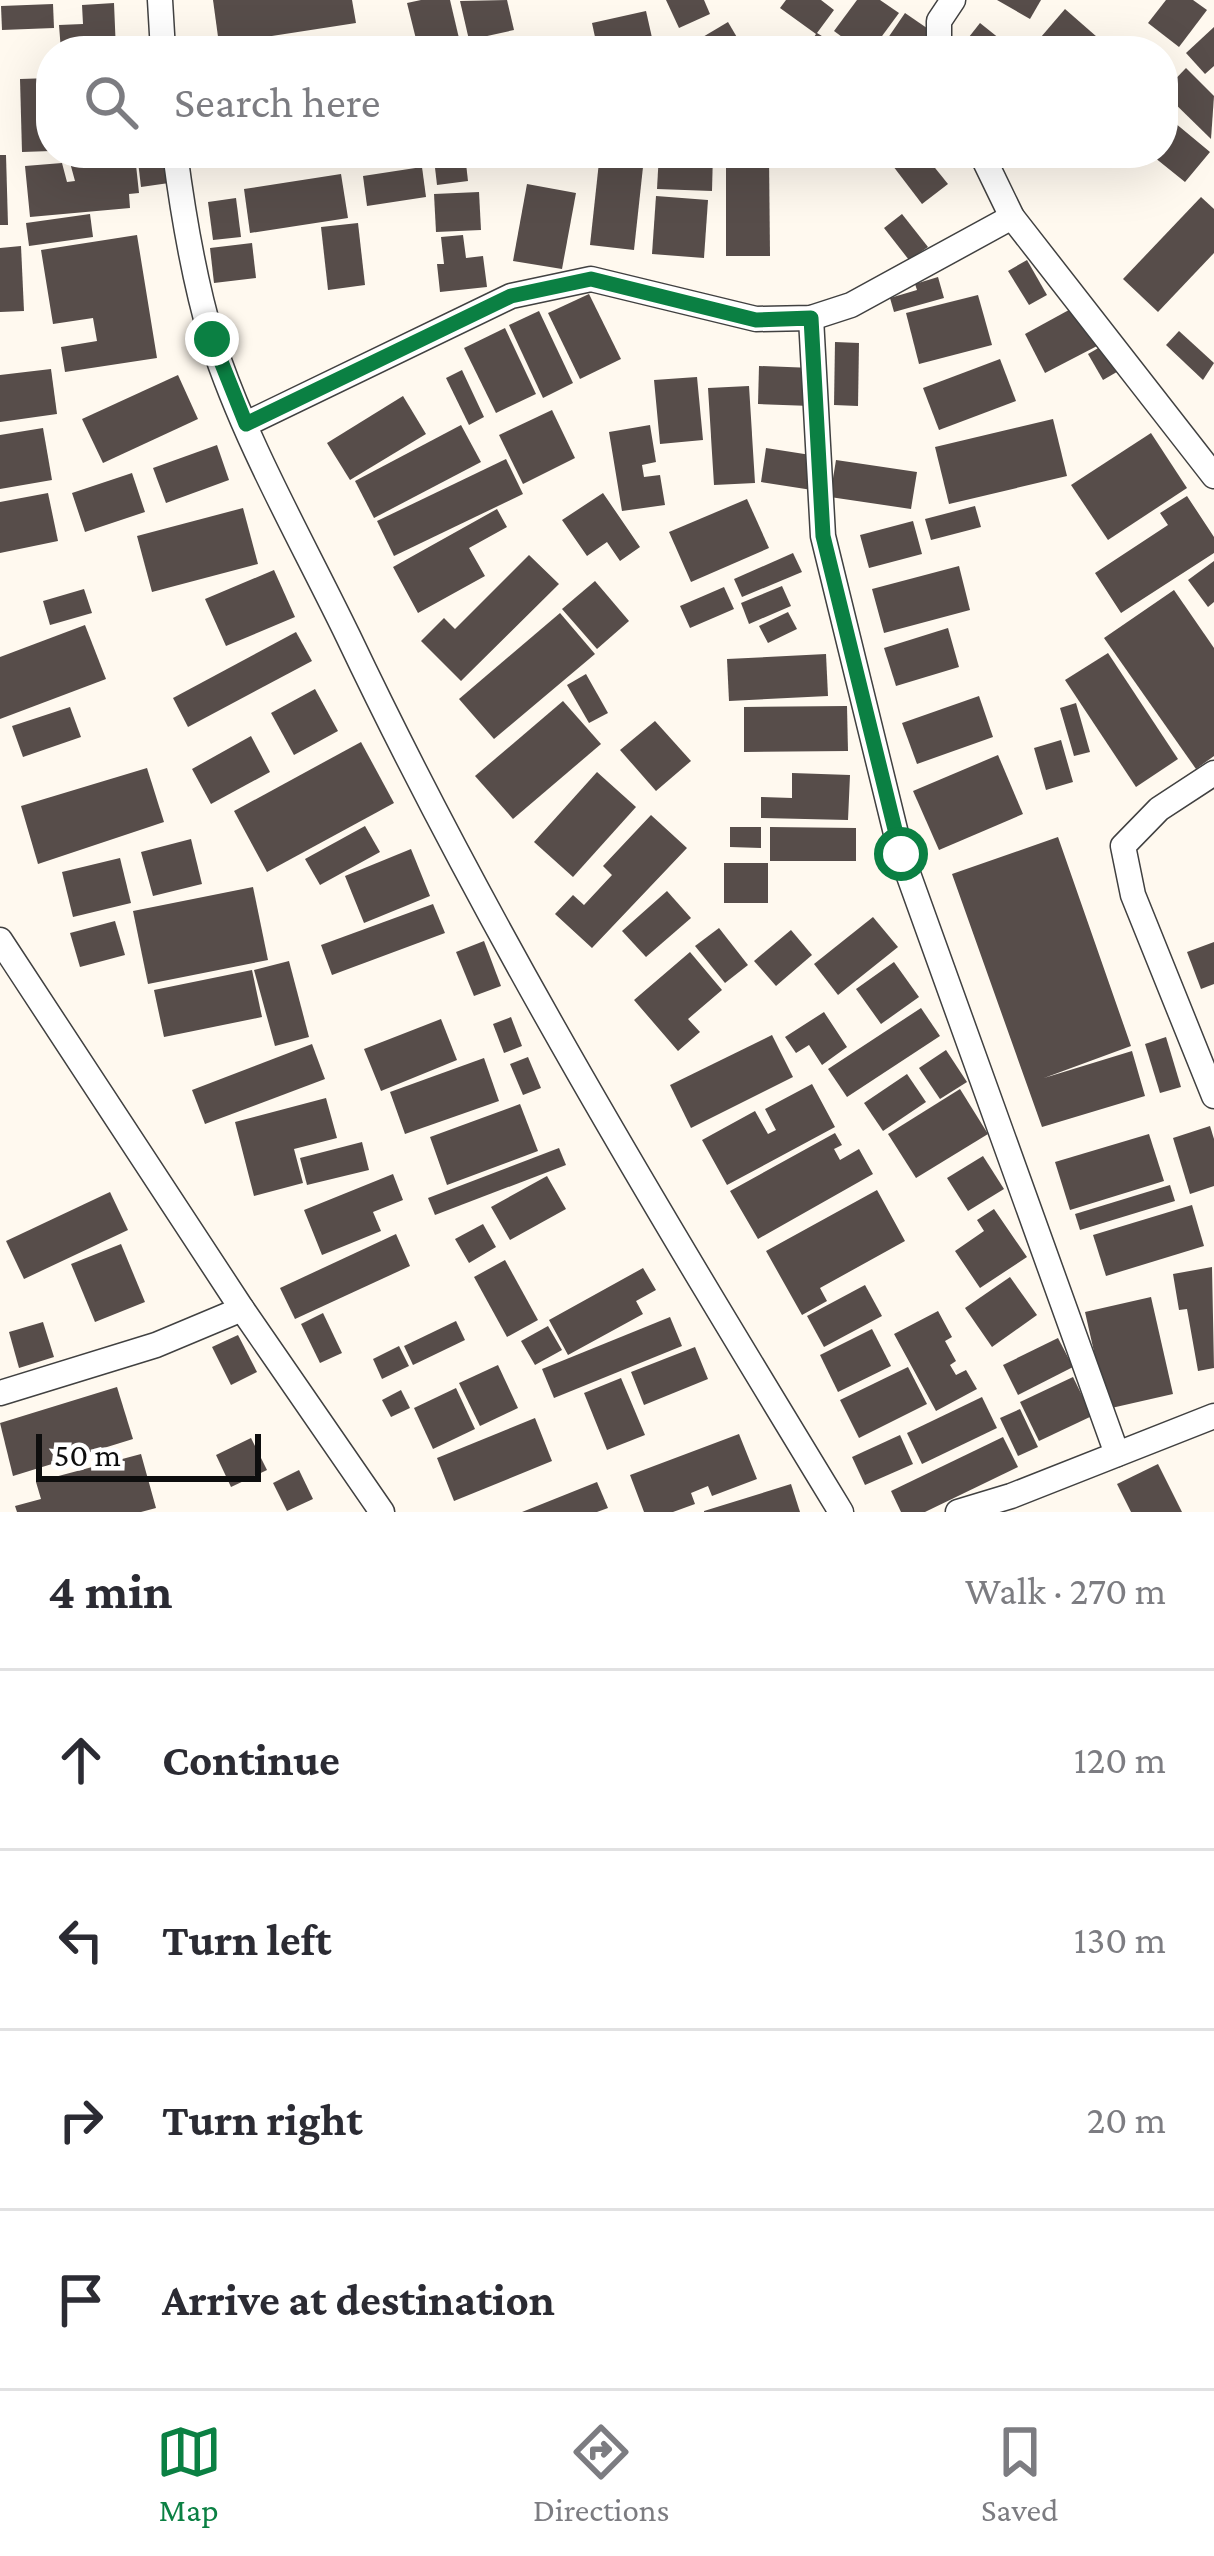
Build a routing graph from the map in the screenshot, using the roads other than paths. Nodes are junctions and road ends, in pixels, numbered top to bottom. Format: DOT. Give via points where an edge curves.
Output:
graph roads {
  1 [pos="160,0"];
  2 [pos="952,0"];
  3 [pos="162,36"];
  4 [pos="939,36"];
  5 [pos="178,168"];
  6 [pos="988,168"];
  7 [pos="1012,217"];
  8 [pos="811,318"];
  9 [pos="246,424"];
  10 [pos="1214,476"];
  11 [pos="1214,772"];
  12 [pos="0,940"];
  13 [pos="1214,1096"];
  14 [pos="242,1309"];
  15 [pos="0,1393"];
  16 [pos="1214,1416"];
  17 [pos="1117,1454"];
  18 [pos="382,1512"];
  19 [pos="841,1512"];
  20 [pos="958,1512"];
  1 -- 3 [label="street"];
  2 -- 4 [label="street"];
  5 -- 9 [label="street" via="212,339"];
  6 -- 7 [label="street"];
  7 -- 8 [label="street" via="851,305"];
  7 -- 10 [label="street"];
  8 -- 9 [label="street" via="756,320 591,279 511,296"];
  8 -- 17 [label="street" via="823,536 901,854"];
  9 -- 19 [label="street" via="389,722 614,1138"];
  11 -- 13 [label="street" via="1123,846 1133,895"];
  12 -- 14 [label="street"];
  14 -- 15 [label="street"];
  14 -- 18 [label="street"];
  16 -- 17 [label="street"];
  17 -- 20 [label="street"];
}
